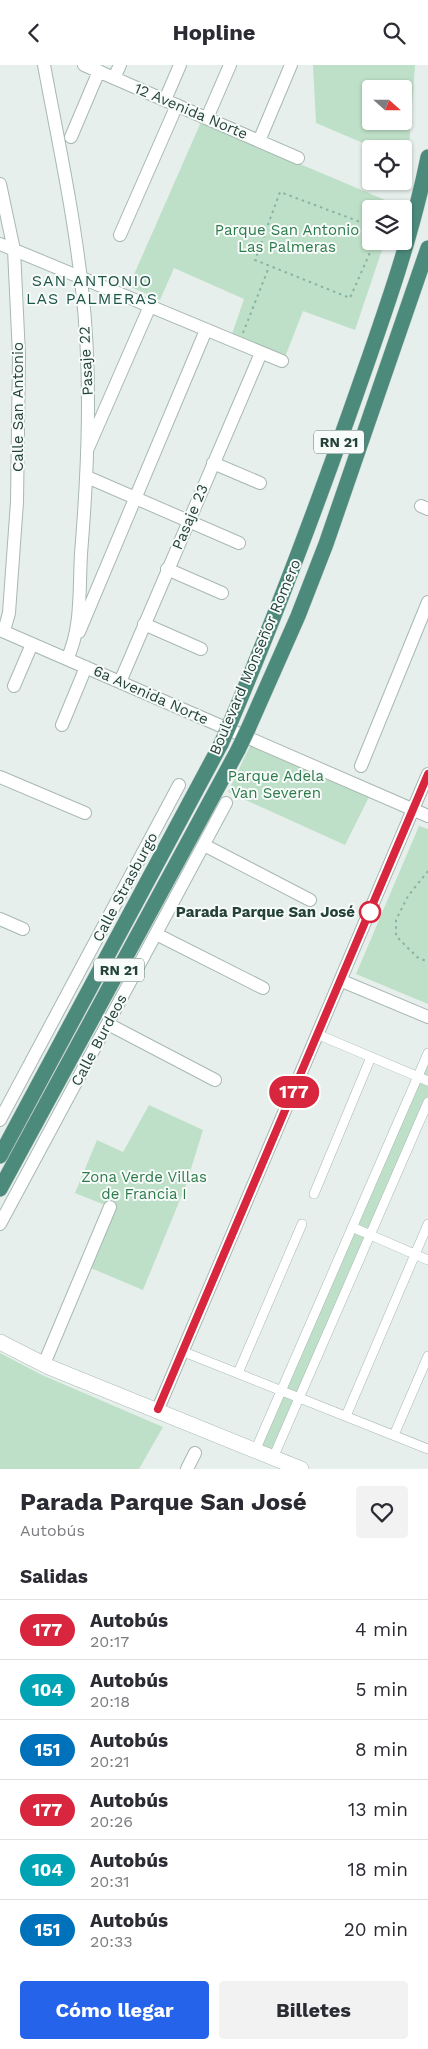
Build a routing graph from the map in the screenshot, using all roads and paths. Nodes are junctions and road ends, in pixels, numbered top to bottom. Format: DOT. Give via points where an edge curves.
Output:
graph roads {
  1 [pos="44,65"];
  2 [pos="84,65"];
  3 [pos="120,65"];
  4 [pos="180,65"];
  5 [pos="230,65"];
  6 [pos="292,65"];
  7 [pos="99,71"];
  8 [pos="114,78"];
  9 [pos="171,103"];
  10 [pos="207,118"];
  11 [pos="71,137"];
  12 [pos="260,141"];
  13 [pos="298,157"];
  14 [pos="428,157"];
  15 [pos="0,183"];
  16 [pos="362,222"];
  17 [pos="120,235"];
  18 [pos="0,244"];
  19 [pos="428,248"];
  20 [pos="14,249"];
  21 [pos="371,250"];
  22 [pos="268,267"];
  23 [pos="80,277"];
  24 [pos="150,306"];
  25 [pos="206,330"];
  26 [pos="239,343"];
  27 [pos="261,353"];
  28 [pos="282,361"];
  29 [pos="87,450"];
  30 [pos="213,463"];
  31 [pos="88,477"];
  32 [pos="260,483"];
  33 [pos="136,498"];
  34 [pos="188,520"];
  35 [pos="239,543"];
  36 [pos="167,569"];
  37 [pos="222,593"];
  38 [pos="428,602"];
  39 [pos="144,625"];
  40 [pos="2,630"];
  41 [pos="74,643"];
  42 [pos="32,644"];
  43 [pos="201,649"];
  44 [pos="67,659"];
  45 [pos="86,667"];
  46 [pos="120,682"];
  47 [pos="14,686"];
  48 [pos="62,725"];
  49 [pos="361,767"];
  50 [pos="428,774"];
  51 [pos="0,777"];
  52 [pos="179,785"];
  53 [pos="226,803"];
  54 [pos="412,809"];
  55 [pos="85,813"];
  56 [pos="428,816"];
  57 [pos="204,845"];
  58 [pos="428,871"];
  59 [pos="310,900"];
  60 [pos="0,919"];
  61 [pos="23,929"];
  62 [pos="156,935"];
  63 [pos="428,962"];
  64 [pos="342,981"];
  65 [pos="263,987"];
  66 [pos="428,1017"];
  67 [pos="108,1023"];
  68 [pos="319,1035"];
  69 [pos="428,1053"];
  70 [pos="371,1057"];
  71 [pos="418,1077"];
  72 [pos="215,1080"];
  73 [pos="428,1081"];
  74 [pos="428,1102"];
  75 [pos="0,1120"];
  76 [pos="0,1156"];
  77 [pos="0,1189"];
  78 [pos="314,1194"];
  79 [pos="110,1207"];
  80 [pos="302,1223"];
  81 [pos="0,1224"];
  82 [pos="428,1224"];
  83 [pos="352,1227"];
  84 [pos="370,1235"];
  85 [pos="415,1254"];
  86 [pos="428,1260"];
  87 [pos="0,1342"];
  88 [pos="184,1352"];
  89 [pos="428,1356"];
  90 [pos="44,1364"];
  91 [pos="238,1373"];
  92 [pos="281,1390"];
  93 [pos="299,1397"];
  94 [pos="158,1409"];
  95 [pos="346,1416"];
  96 [pos="394,1435"];
  97 [pos="428,1449"];
  98 [pos="255,1451"];
  99 [pos="195,1453"];
  100 [pos="273,1458"];
  101 [pos="187,1469"];
  102 [pos="301,1469"];
  1 -- 23 [label="street, Pasaje 22"];
  2 -- 7 [label="street, 12 Avenida Norte"];
  3 -- 8 [label="street"];
  4 -- 9 [label="street"];
  5 -- 10 [label="street"];
  6 -- 12 [label="street"];
  7 -- 8 [label="street, 12 Avenida Norte"];
  7 -- 11 [label="street"];
  8 -- 9 [label="street, 12 Avenida Norte"];
  9 -- 10 [label="street, 12 Avenida Norte"];
  9 -- 17 [label="street"];
  10 -- 12 [label="street, 12 Avenida Norte"];
  12 -- 13 [label="street, 12 Avenida Norte"];
  14 -- 76 [label="highway, Boulevard Monseñor Romero / RN 21, bridge" via="393,287 314,513 232,721"];
  15 -- 20 [label="street, Calle San Antonio"];
  16 -- 22 [label="path" via="280,192 255,260"];
  18 -- 20 [label="street"];
  19 -- 77 [label="highway, Boulevard Monseñor Romero / RN 21, bridge" via="326,543 248,729"];
  20 -- 23 [label="street"];
  20 -- 40 [label="street, Calle San Antonio" via="19,355 17,503 9,613"];
  21 -- 22 [label="path" via="350,298"];
  22 -- 26 [label="path"];
  23 -- 24 [label="street"];
  23 -- 29 [label="street, Pasaje 22" via="88,402"];
  24 -- 25 [label="street"];
  24 -- 29 [label="street"];
  25 -- 26 [label="street"];
  25 -- 33 [label="street"];
  26 -- 27 [label="street"];
  27 -- 28 [label="street"];
  27 -- 30 [label="street, Pasaje 23"];
  29 -- 31 [label="street, Pasaje 22"];
  30 -- 32 [label="street"];
  30 -- 34 [label="street, Pasaje 23"];
  31 -- 33 [label="street"];
  31 -- 41 [label="street, Pasaje 22"];
  33 -- 34 [label="street"];
  33 -- 41 [label="street"];
  34 -- 35 [label="street"];
  34 -- 36 [label="street, Pasaje 23"];
  36 -- 37 [label="street"];
  36 -- 39 [label="street, Pasaje 23"];
  38 -- 49 [label="street"];
  39 -- 43 [label="street"];
  39 -- 46 [label="street, Pasaje 23"];
  40 -- 42 [label="street, 6a Avenida Norte"];
  41 -- 44 [label="street, Pasaje 22"];
  42 -- 44 [label="street, 6a Avenida Norte"];
  42 -- 47 [label="street"];
  44 -- 45 [label="street, 6a Avenida Norte"];
  45 -- 46 [label="street, 6a Avenida Norte"];
  45 -- 48 [label="street"];
  46 -- 54 [label="street, 6a Avenida Norte"];
  50 -- 54 [label="street"];
  51 -- 55 [label="street"];
  52 -- 75 [label="street, Calle Strasburgo"];
  53 -- 57 [label="street, Calle Burdeos"];
  54 -- 56 [label="street, 6a Avenida Norte"];
  54 -- 64 [label="street"];
  57 -- 59 [label="street"];
  57 -- 62 [label="street, Calle Burdeos"];
  58 -- 63 [label="path" via="408,896 396,920 396,937 417,957"];
  60 -- 61 [label="street"];
  62 -- 65 [label="street"];
  62 -- 67 [label="street, Calle Burdeos"];
  64 -- 66 [label="street"];
  64 -- 68 [label="street"];
  67 -- 72 [label="street"];
  67 -- 81 [label="street, Calle Burdeos"];
  68 -- 70 [label="street"];
  68 -- 88 [label="street"];
  69 -- 71 [label="street"];
  70 -- 71 [label="street"];
  70 -- 78 [label="street"];
  71 -- 73 [label="street"];
  71 -- 83 [label="street"];
  74 -- 84 [label="street"];
  79 -- 90 [label="street"];
  80 -- 91 [label="street"];
  82 -- 85 [label="street"];
  83 -- 84 [label="street"];
  83 -- 92 [label="street"];
  84 -- 85 [label="street"];
  84 -- 93 [label="street"];
  85 -- 86 [label="street"];
  85 -- 95 [label="street"];
  87 -- 90 [label="street"];
  88 -- 91 [label="street"];
  88 -- 94 [label="street"];
  89 -- 96 [label="street"];
  90 -- 94 [label="street"];
  91 -- 92 [label="street"];
  92 -- 93 [label="street"];
  92 -- 98 [label="street"];
  93 -- 95 [label="street"];
  93 -- 100 [label="street"];
  94 -- 98 [label="street"];
  95 -- 96 [label="street"];
  96 -- 97 [label="street"];
  98 -- 100 [label="street"];
  99 -- 101 [label="street"];
  100 -- 102 [label="street"];
}
